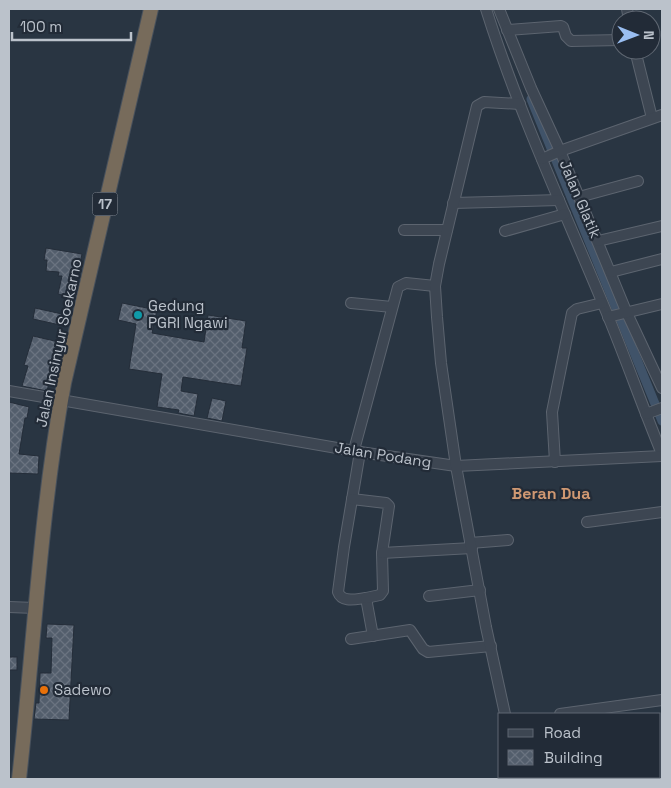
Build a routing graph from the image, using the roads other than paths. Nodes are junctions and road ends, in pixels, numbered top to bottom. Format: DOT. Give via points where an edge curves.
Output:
graph roads {
  1 [pos="151,9"];
  2 [pos="486,9"];
  3 [pos="499,9"];
  4 [pos="503,35"];
  5 [pos="611,40"];
  6 [pos="638,60"];
  7 [pos="524,90"];
  8 [pos="520,104"];
  9 [pos="657,116"];
  10 [pos="552,155"];
  11 [pos="638,181"];
  12 [pos="579,197"];
  13 [pos="558,200"];
  14 [pos="454,203"];
  15 [pos="565,214"];
  16 [pos="662,226"];
  17 [pos="404,230"];
  18 [pos="446,230"];
  19 [pos="505,231"];
  20 [pos="598,241"];
  21 [pos="662,259"];
  22 [pos="611,272"];
  23 [pos="436,286"];
  24 [pos="351,303"];
  25 [pos="602,303"];
  26 [pos="662,304"];
  27 [pos="392,308"];
  28 [pos="617,314"];
  29 [pos="662,388"];
  30 [pos="9,390"];
  31 [pos="61,400"];
  32 [pos="654,411"];
  33 [pos="357,451"];
  34 [pos="662,455"];
  35 [pos="555,462"];
  36 [pos="456,466"];
  37 [pos="352,499"];
  38 [pos="662,512"];
  39 [pos="587,522"];
  40 [pos="508,540"];
  41 [pos="471,546"];
  42 [pos="382,553"];
  43 [pos="480,590"];
  44 [pos="429,596"];
  45 [pos="366,598"];
  46 [pos="9,606"];
  47 [pos="35,608"];
  48 [pos="373,636"];
  49 [pos="350,639"];
  50 [pos="491,646"];
  51 [pos="662,700"];
  52 [pos="612,711"];
  53 [pos="505,713"];
  54 [pos="577,713"];
  55 [pos="19,779"];
  1 -- 31 [label="highway, Jalan Insinyur Soekarno / 17"];
  2 -- 4 [label="street"];
  3 -- 4 [label="street, Jalan Glatik"];
  4 -- 5 [label="street" via="560,26 571,42"];
  4 -- 7 [label="street"];
  4 -- 7 [label="street, Jalan Glatik"];
  6 -- 9 [label="street"];
  7 -- 8 [label="street"];
  7 -- 10 [label="street, Jalan Glatik"];
  8 -- 10 [label="street"];
  8 -- 14 [label="street" via="484,102 476,106"];
  9 -- 10 [label="street"];
  10 -- 12 [label="street, Jalan Glatik"];
  10 -- 13 [label="street"];
  11 -- 12 [label="street"];
  12 -- 20 [label="street, Jalan Glatik"];
  13 -- 14 [label="street"];
  13 -- 15 [label="street"];
  14 -- 18 [label="street"];
  15 -- 19 [label="street"];
  15 -- 25 [label="street"];
  16 -- 20 [label="street"];
  17 -- 18 [label="street"];
  18 -- 23 [label="street"];
  20 -- 22 [label="street, Jalan Glatik"];
  21 -- 22 [label="street"];
  22 -- 28 [label="street, Jalan Glatik"];
  23 -- 27 [label="street" via="403,283 398,287"];
  23 -- 36 [label="street" via="441,362"];
  24 -- 27 [label="street"];
  25 -- 28 [label="street"];
  25 -- 35 [label="street" via="572,313 552,412"];
  26 -- 28 [label="street"];
  27 -- 33 [label="street"];
  28 -- 29 [label="street, Jalan Glatik"];
  28 -- 32 [label="street"];
  30 -- 31 [label="street, Jalan Podang"];
  31 -- 33 [label="street, Jalan Podang"];
  31 -- 47 [label="highway, Jalan Insinyur Soekarno / 17"];
  32 -- 34 [label="street"];
  33 -- 36 [label="street, Jalan Podang"];
  33 -- 37 [label="street"];
  34 -- 35 [label="street, Jalan Podang"];
  35 -- 36 [label="street, Jalan Podang"];
  36 -- 41 [label="street"];
  37 -- 42 [label="street" via="389,506"];
  37 -- 45 [label="street" via="338,592 344,600"];
  38 -- 39 [label="street"];
  40 -- 41 [label="street"];
  41 -- 42 [label="street"];
  41 -- 43 [label="street"];
  42 -- 45 [label="street" via="384,591"];
  43 -- 44 [label="street"];
  43 -- 50 [label="street"];
  45 -- 48 [label="street"];
  46 -- 47 [label="street"];
  47 -- 55 [label="highway, Jalan Insinyur Soekarno / 17"];
  48 -- 49 [label="street"];
  48 -- 50 [label="street" via="410,630 428,652"];
  50 -- 53 [label="street"];
  51 -- 52 [label="street"];
  52 -- 54 [label="street"];
}
